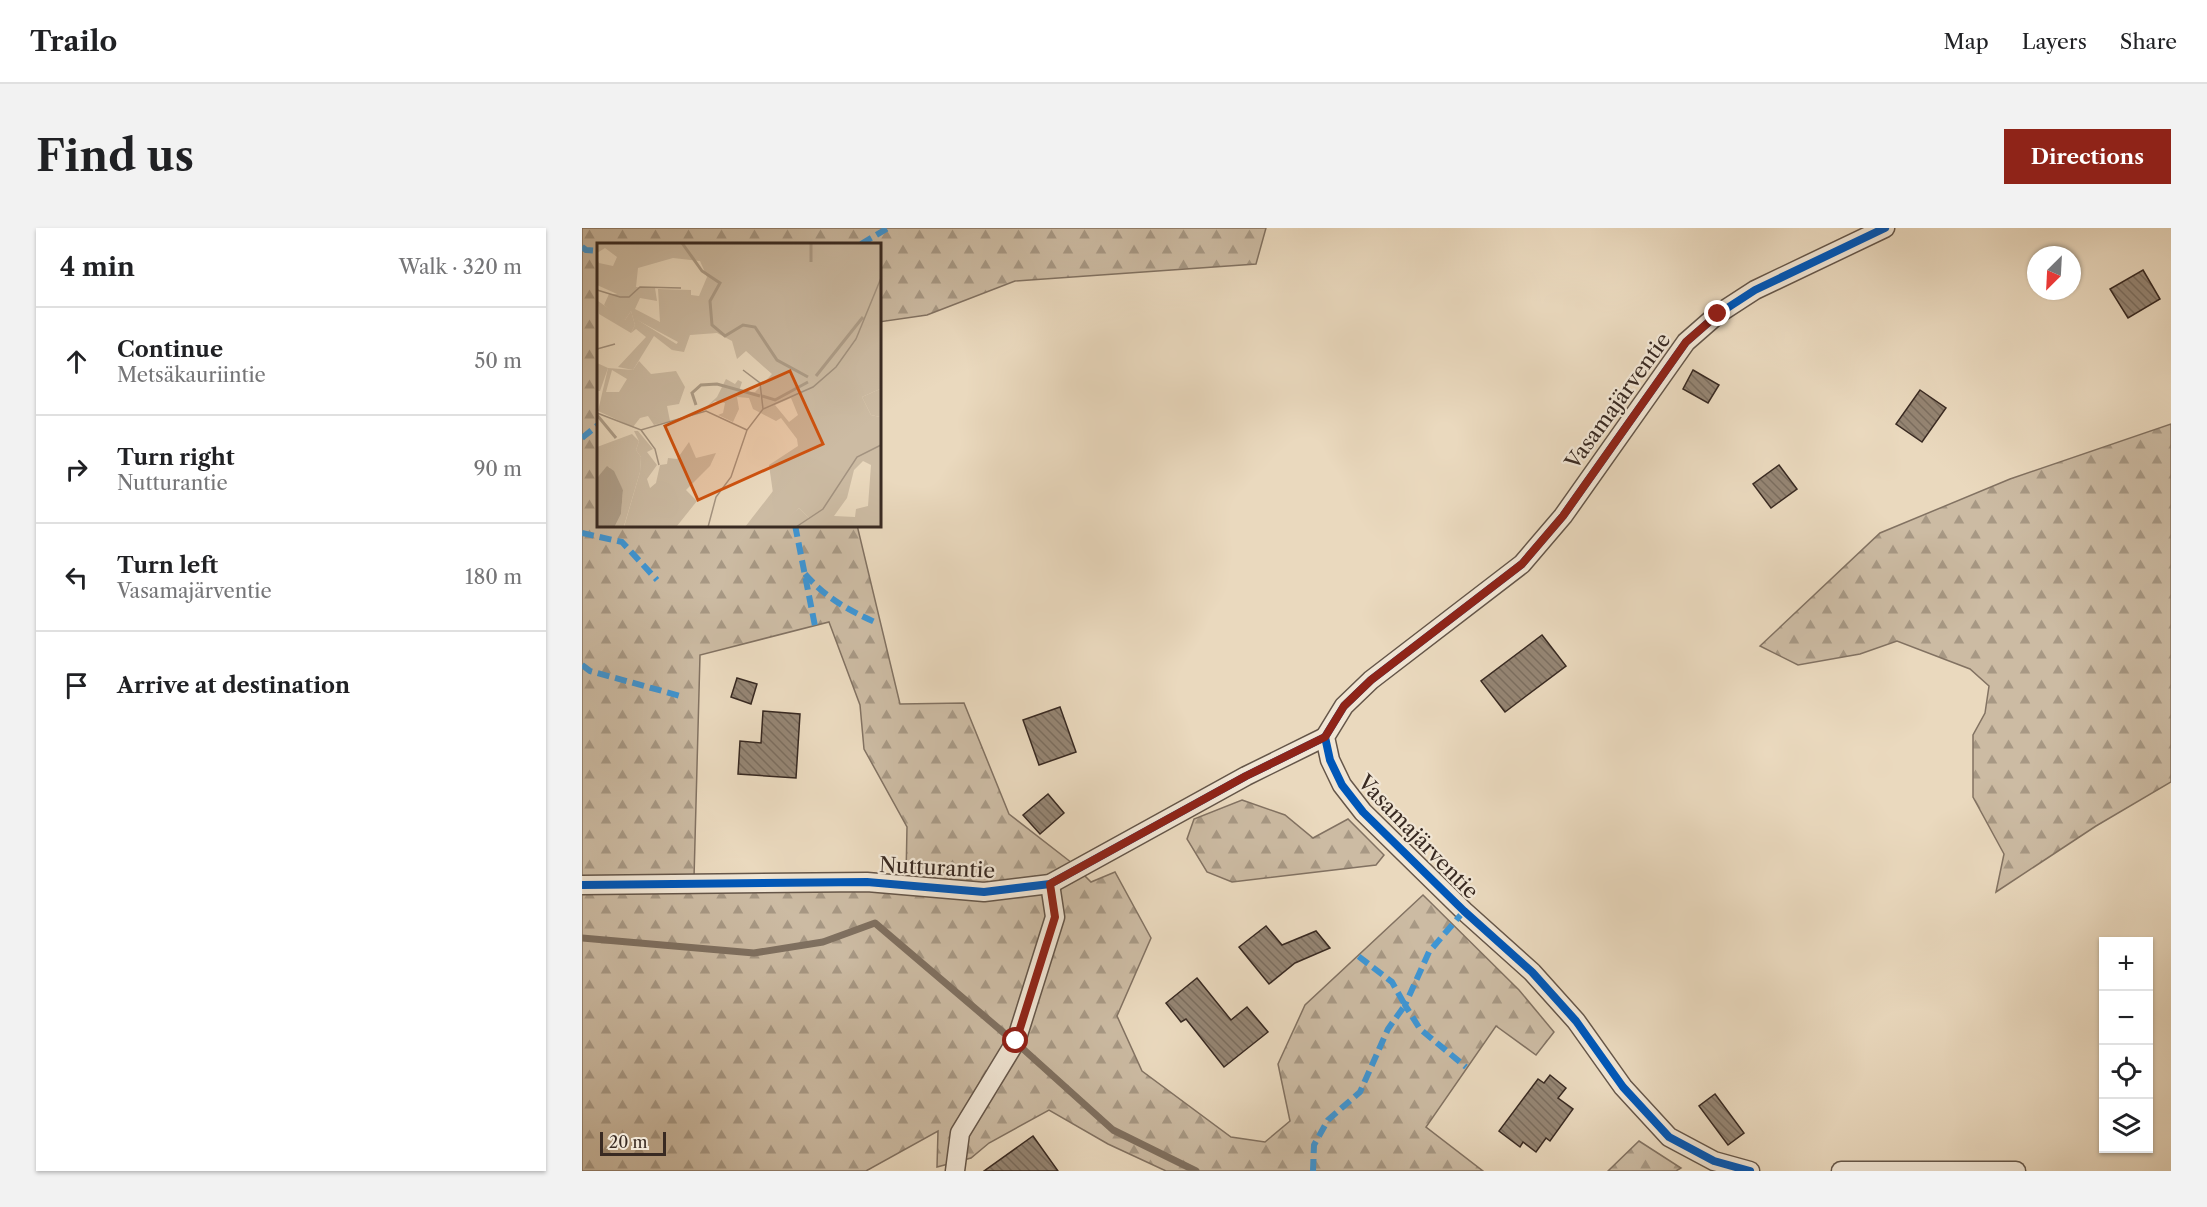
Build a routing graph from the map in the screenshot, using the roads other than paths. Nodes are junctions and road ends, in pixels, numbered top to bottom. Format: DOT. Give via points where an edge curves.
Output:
graph roads {
  1 [pos="1885,228"];
  2 [pos="1325,737"];
  3 [pos="1050,884"];
  4 [pos="582,885"];
  5 [pos="955,1171"];
  6 [pos="1750,1171"];
  7 [pos="1841,1171"];
  8 [pos="2016,1171"];
  1 -- 2 [label="street, Vasamajärventie" via="1755,290 1718,314 1686,342 1563,516 1522,564 1371,680 1344,706"];
  2 -- 3 [label="street, Nutturantie"];
  2 -- 6 [label="street, Vasamajärventie" via="1342,785 1363,812 1532,972 1575,1021 1623,1087 1669,1137 1714,1161"];
  3 -- 4 [label="street, Nutturantie" via="984,892 867,882"];
  3 -- 5 [label="street" via="1055,917 1016,1041 960,1133"];
  7 -- 8 [label="street"];
}
